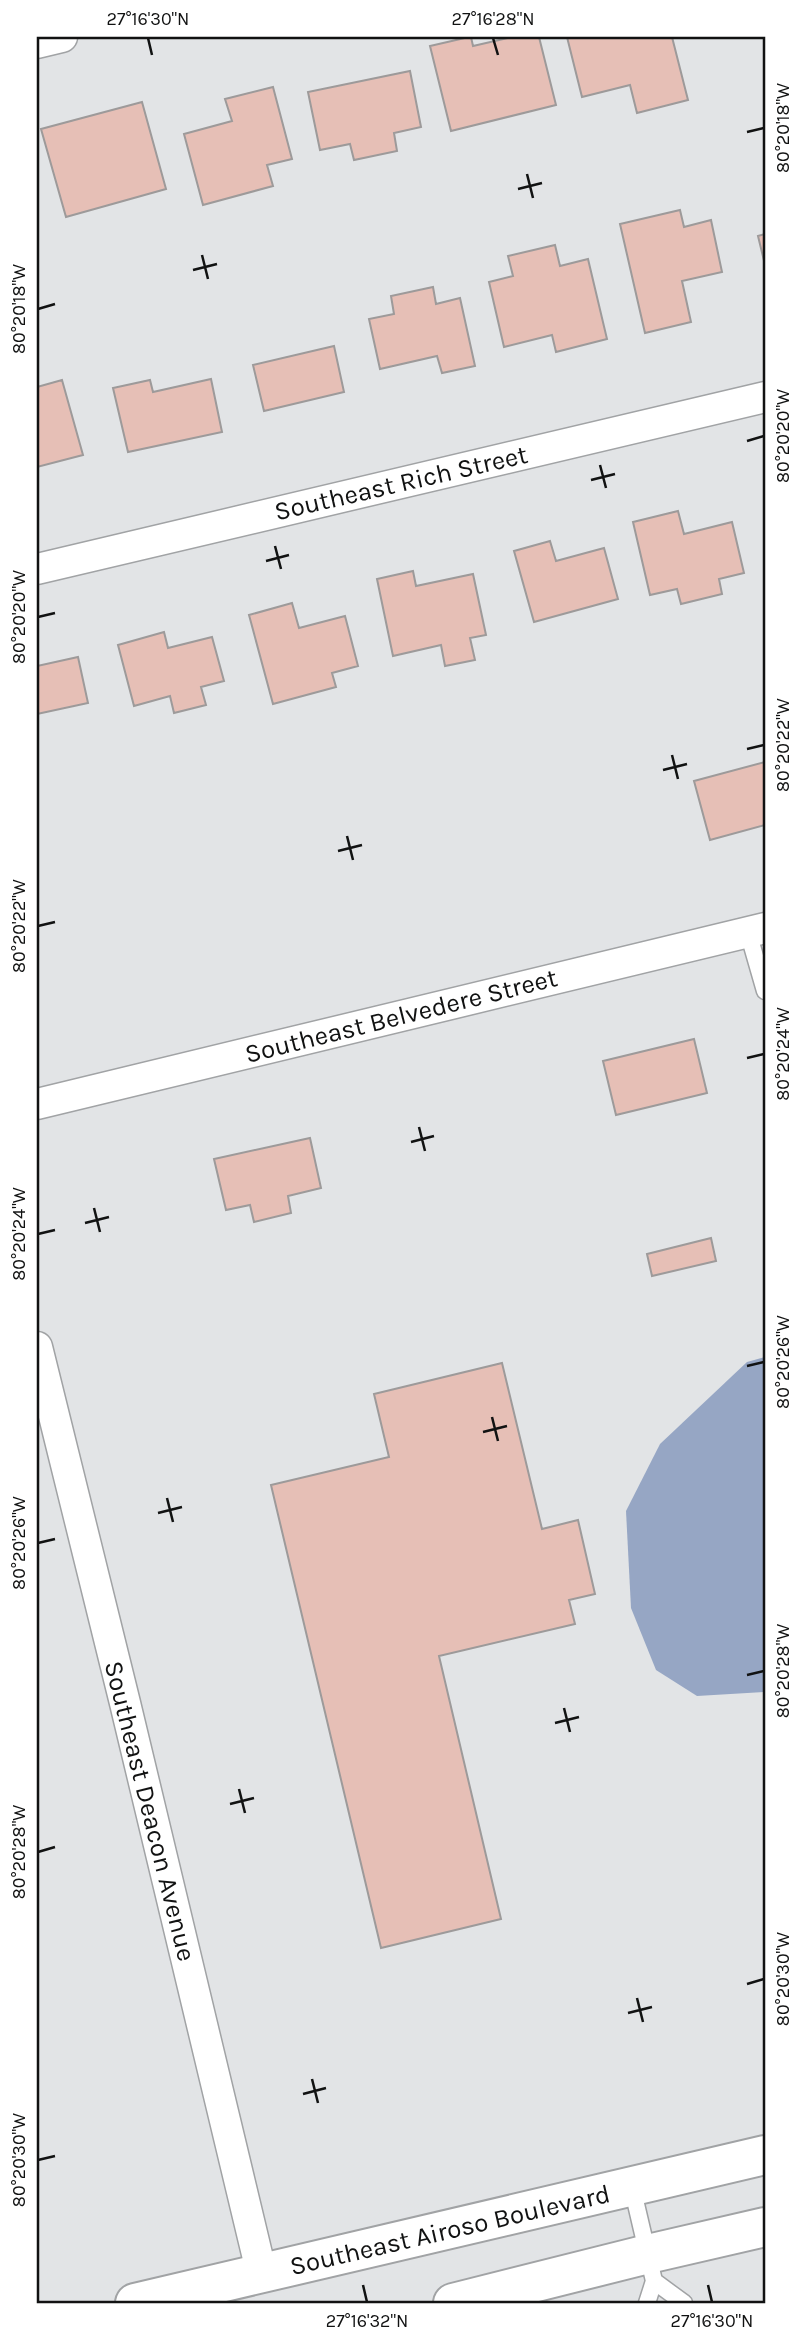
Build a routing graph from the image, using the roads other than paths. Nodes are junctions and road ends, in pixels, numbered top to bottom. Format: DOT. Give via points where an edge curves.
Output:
graph roads {
  1 [pos="62,37"];
  2 [pos="37,43"];
  3 [pos="765,397"];
  4 [pos="37,569"];
  5 [pos="756,930"];
  6 [pos="765,991"];
  7 [pos="37,1104"];
  8 [pos="37,1348"];
  9 [pos="765,2155"];
  10 [pos="632,2187"];
  11 [pos="765,2227"];
  12 [pos="651,2267"];
  13 [pos="262,2275"];
  14 [pos="135,2303"];
  15 [pos="453,2303"];
  16 [pos="648,2303"];
  17 [pos="684,2303"];
  1 -- 2 [label="street"];
  3 -- 4 [label="street, Southeast Rich Street"];
  5 -- 6 [label="lane"];
  5 -- 7 [label="street, Southeast Belvedere Street"];
  8 -- 13 [label="street, Southeast Deacon Avenue"];
  9 -- 10 [label="main road, Southeast Airoso Boulevard"];
  10 -- 12 [label="lane"];
  10 -- 13 [label="main road, Southeast Airoso Boulevard"];
  11 -- 12 [label="main road"];
  12 -- 15 [label="main road"];
  12 -- 16 [label="lane"];
  12 -- 17 [label="lane"];
  13 -- 14 [label="main road, Southeast Airoso Boulevard"];
}
